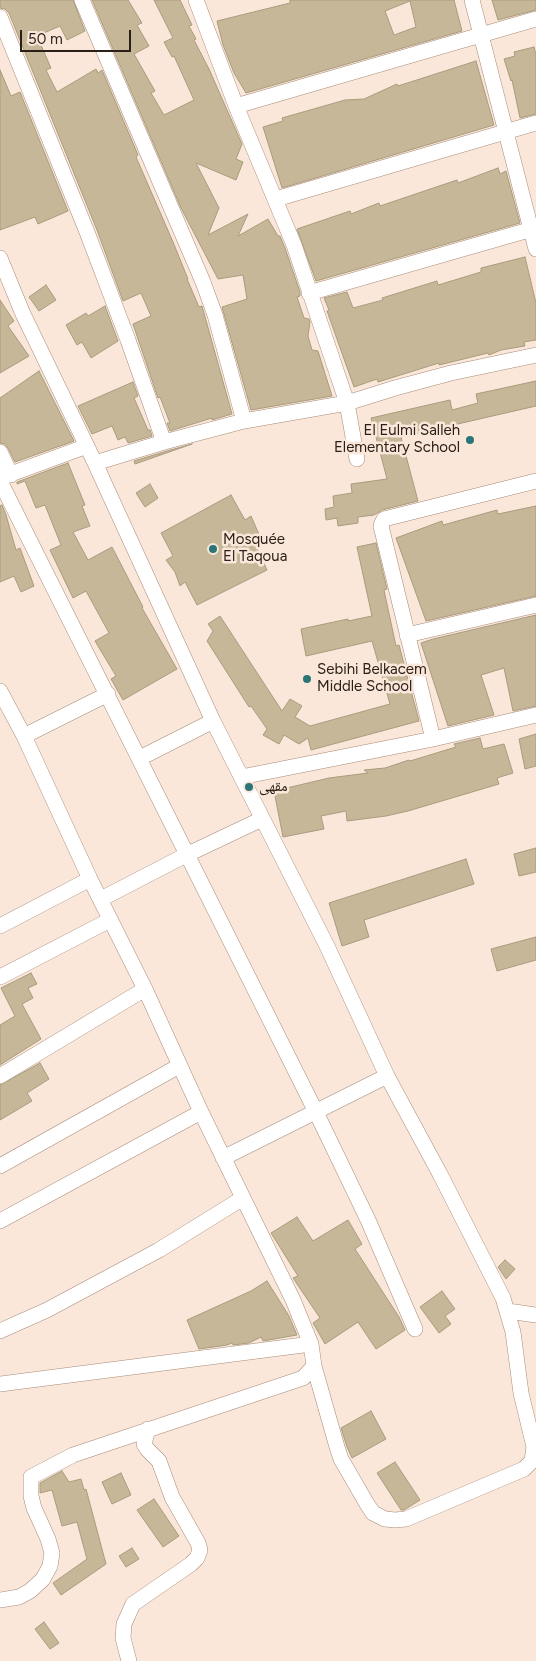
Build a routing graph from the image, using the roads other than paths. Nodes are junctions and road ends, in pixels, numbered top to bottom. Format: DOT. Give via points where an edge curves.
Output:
graph roads {
  1 [pos="82,0"];
  2 [pos="196,0"];
  3 [pos="472,0"];
  4 [pos="0,17"];
  5 [pos="536,19"];
  6 [pos="481,35"];
  7 [pos="236,106"];
  8 [pos="536,123"];
  9 [pos="506,132"];
  10 [pos="276,199"];
  11 [pos="534,228"];
  12 [pos="536,249"];
  13 [pos="0,258"];
  14 [pos="309,293"];
  15 [pos="536,355"];
  16 [pos="346,403"];
  17 [pos="244,421"];
  18 [pos="164,442"];
  19 [pos="87,446"];
  20 [pos="0,452"];
  21 [pos="357,459"];
  22 [pos="95,463"];
  23 [pos="4,478"];
  24 [pos="536,481"];
  25 [pos="536,606"];
  26 [pos="407,635"];
  27 [pos="0,691"];
  28 [pos="108,694"];
  29 [pos="536,715"];
  30 [pos="213,722"];
  31 [pos="24,736"];
  32 [pos="433,740"];
  33 [pos="140,758"];
  34 [pos="241,777"];
  35 [pos="262,819"];
  36 [pos="186,855"];
  37 [pos="90,879"];
  38 [pos="101,899"];
  39 [pos="110,920"];
  40 [pos="0,926"];
  41 [pos="0,977"];
  42 [pos="145,989"];
  43 [pos="179,1066"];
  44 [pos="0,1076"];
  45 [pos="387,1076"];
  46 [pos="201,1112"];
  47 [pos="316,1112"];
  48 [pos="223,1158"];
  49 [pos="0,1166"];
  50 [pos="243,1198"];
  51 [pos="0,1221"];
  52 [pos="508,1311"];
  53 [pos="536,1315"];
  54 [pos="415,1329"];
  55 [pos="0,1331"];
  56 [pos="311,1344"];
  57 [pos="314,1366"];
  58 [pos="0,1384"];
  59 [pos="148,1430"];
  60 [pos="0,1600"];
  61 [pos="128,1661"];
  1 -- 17 [label="street" via="203,282"];
  2 -- 7 [label="street"];
  3 -- 6 [label="street"];
  4 -- 18 [label="street" via="97,259"];
  5 -- 6 [label="street"];
  6 -- 7 [label="street"];
  6 -- 9 [label="street"];
  7 -- 10 [label="street"];
  8 -- 9 [label="street"];
  9 -- 10 [label="street"];
  9 -- 11 [label="street"];
  10 -- 14 [label="street"];
  11 -- 12 [label="street"];
  11 -- 14 [label="street"];
  13 -- 19 [label="street"];
  14 -- 16 [label="street"];
  15 -- 16 [label="street" via="451,373"];
  16 -- 17 [label="street"];
  16 -- 21 [label="street"];
  17 -- 18 [label="street"];
  18 -- 22 [label="street"];
  19 -- 22 [label="street"];
  19 -- 23 [label="street"];
  20 -- 23 [label="street"];
  22 -- 30 [label="street"];
  23 -- 28 [label="street"];
  24 -- 26 [label="street" via="384,519 381,526"];
  25 -- 26 [label="street"];
  26 -- 32 [label="street"];
  27 -- 31 [label="street"];
  28 -- 31 [label="street"];
  28 -- 33 [label="street"];
  29 -- 32 [label="street"];
  30 -- 33 [label="street"];
  30 -- 34 [label="street"];
  31 -- 37 [label="street"];
  32 -- 34 [label="street"];
  33 -- 36 [label="street"];
  34 -- 35 [label="street"];
  35 -- 36 [label="street"];
  35 -- 45 [label="street" via="327,946"];
  36 -- 38 [label="street"];
  36 -- 47 [label="street"];
  37 -- 38 [label="street"];
  37 -- 40 [label="street"];
  38 -- 39 [label="street"];
  39 -- 41 [label="street"];
  39 -- 42 [label="street"];
  42 -- 43 [label="street"];
  42 -- 44 [label="street"];
  43 -- 46 [label="street"];
  43 -- 49 [label="street"];
  45 -- 47 [label="street"];
  45 -- 52 [label="street"];
  46 -- 48 [label="street"];
  46 -- 51 [label="street"];
  47 -- 48 [label="street"];
  47 -- 54 [label="street"];
  48 -- 50 [label="street"];
  50 -- 55 [label="street" via="158,1250 47,1310"];
  50 -- 56 [label="street"];
  52 -- 53 [label="street"];
  52 -- 57 [label="street" via="534,1447 532,1461 514,1474 406,1519 384,1519 367,1504 341,1459"];
  56 -- 57 [label="street"];
  56 -- 58 [label="street"];
  57 -- 59 [label="street" via="303,1378"];
  59 -- 60 [label="street" via="73,1455 31,1476 33,1502 52,1553 50,1566 30,1591 19,1597"];
  59 -- 61 [label="street" via="144,1444 159,1461 172,1497 200,1550 191,1564 133,1604 124,1624"];
}
